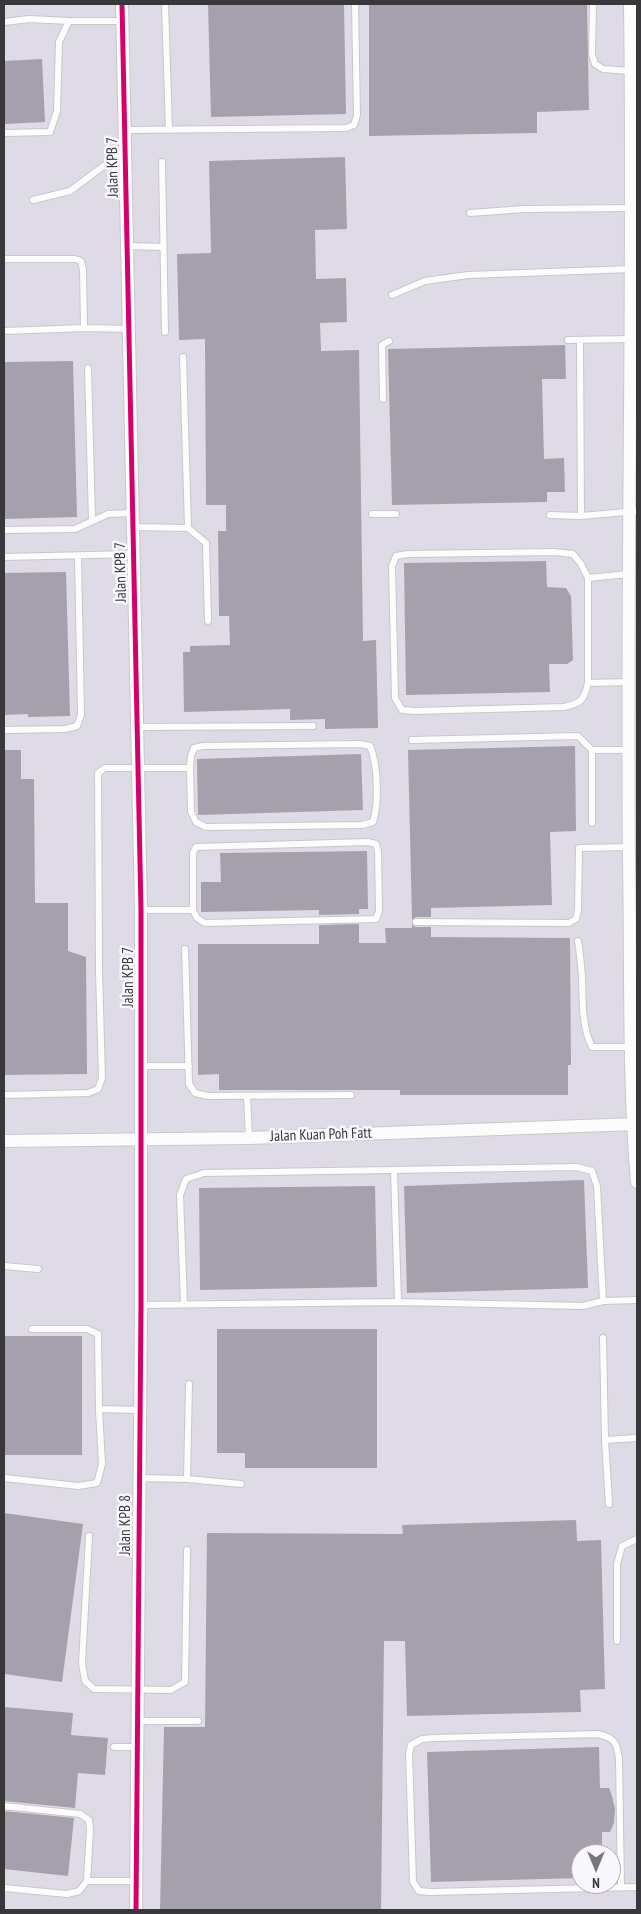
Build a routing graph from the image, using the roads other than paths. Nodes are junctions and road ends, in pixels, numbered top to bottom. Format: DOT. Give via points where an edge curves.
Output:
graph roads {
  1 [pos="122,4"];
  2 [pos="165,4"];
  3 [pos="355,4"];
  4 [pos="594,4"];
  5 [pos="630,4"];
  6 [pos="69,21"];
  7 [pos="123,21"];
  8 [pos="4,22"];
  9 [pos="631,71"];
  10 [pos="634,99"];
  11 [pos="125,130"];
  12 [pos="169,130"];
  13 [pos="4,133"];
  14 [pos="126,150"];
  15 [pos="162,162"];
  16 [pos="32,200"];
  17 [pos="631,208"];
  18 [pos="470,213"];
  19 [pos="127,246"];
  20 [pos="163,247"];
  21 [pos="4,259"];
  22 [pos="631,269"];
  23 [pos="392,294"];
  24 [pos="84,328"];
  25 [pos="129,329"];
  26 [pos="4,331"];
  27 [pos="165,332"];
  28 [pos="630,339"];
  29 [pos="568,340"];
  30 [pos="580,340"];
  31 [pos="389,341"];
  32 [pos="183,357"];
  33 [pos="88,368"];
  34 [pos="382,399"];
  35 [pos="634,413"];
  36 [pos="633,512"];
  37 [pos="133,513"];
  38 [pos="372,514"];
  39 [pos="396,514"];
  40 [pos="550,515"];
  41 [pos="581,516"];
  42 [pos="92,521"];
  43 [pos="133,527"];
  44 [pos="188,528"];
  45 [pos="4,530"];
  46 [pos="134,554"];
  47 [pos="4,556"];
  48 [pos="78,556"];
  49 [pos="632,557"];
  50 [pos="628,574"];
  51 [pos="588,578"];
  52 [pos="208,621"];
  53 [pos="627,682"];
  54 [pos="588,683"];
  55 [pos="632,713"];
  56 [pos="313,726"];
  57 [pos="137,727"];
  58 [pos="4,730"];
  59 [pos="412,740"];
  60 [pos="592,750"];
  61 [pos="628,750"];
  62 [pos="138,768"];
  63 [pos="190,768"];
  64 [pos="592,823"];
  65 [pos="629,847"];
  66 [pos="141,910"];
  67 [pos="193,910"];
  68 [pos="416,922"];
  69 [pos="634,930"];
  70 [pos="578,941"];
  71 [pos="185,949"];
  72 [pos="630,1047"];
  73 [pos="142,1066"];
  74 [pos="189,1066"];
  75 [pos="4,1095"];
  76 [pos="351,1095"];
  77 [pos="247,1096"];
  78 [pos="635,1124"];
  79 [pos="249,1138"];
  80 [pos="141,1140"];
  81 [pos="4,1141"];
  82 [pos="394,1171"];
  83 [pos="637,1182"];
  84 [pos="4,1266"];
  85 [pos="38,1269"];
  86 [pos="637,1300"];
  87 [pos="603,1301"];
  88 [pos="398,1302"];
  89 [pos="184,1304"];
  90 [pos="141,1305"];
  91 [pos="32,1329"];
  92 [pos="603,1338"];
  93 [pos="189,1384"];
  94 [pos="99,1409"];
  95 [pos="140,1410"];
  96 [pos="637,1438"];
  97 [pos="605,1440"];
  98 [pos="4,1478"];
  99 [pos="139,1478"];
  100 [pos="187,1479"];
  101 [pos="241,1484"];
  102 [pos="609,1504"];
  103 [pos="89,1536"];
  104 [pos="637,1538"];
  105 [pos="187,1550"];
  106 [pos="617,1641"];
  107 [pos="138,1690"];
  108 [pos="137,1720"];
  109 [pos="198,1721"];
  110 [pos="114,1747"];
  111 [pos="137,1747"];
  112 [pos="4,1806"];
  113 [pos="87,1881"];
  114 [pos="136,1881"];
  115 [pos="621,1887"];
  116 [pos="637,1887"];
  117 [pos="4,1888"];
  118 [pos="136,1910"];
  1 -- 7 [label="street, Jalan KPB 7"];
  2 -- 12 [label="lane"];
  3 -- 12 [label="lane" via="357,115 354,125 346,128"];
  4 -- 9 [label="lane" via="592,54 595,64 603,69"];
  5 -- 9 [label="street"];
  6 -- 7 [label="lane"];
  6 -- 8 [label="lane" via="30,19"];
  6 -- 13 [label="lane" via="59,42 57,111 50,132"];
  7 -- 11 [label="street, Jalan KPB 7"];
  9 -- 10 [label="street"];
  10 -- 17 [label="street"];
  11 -- 12 [label="lane"];
  11 -- 14 [label="street, Jalan KPB 7"];
  14 -- 16 [label="lane" via="70,191"];
  14 -- 19 [label="street, Jalan KPB 7"];
  15 -- 20 [label="lane"];
  17 -- 18 [label="lane"];
  17 -- 22 [label="street"];
  19 -- 20 [label="lane"];
  19 -- 25 [label="street, Jalan KPB 7"];
  20 -- 27 [label="lane"];
  21 -- 24 [label="lane" via="81,261"];
  22 -- 23 [label="lane" via="468,275 424,281"];
  22 -- 28 [label="street"];
  24 -- 25 [label="lane"];
  24 -- 26 [label="lane"];
  25 -- 37 [label="street, Jalan KPB 7"];
  28 -- 30 [label="lane"];
  28 -- 35 [label="street"];
  29 -- 30 [label="lane"];
  30 -- 41 [label="lane"];
  31 -- 34 [label="lane" via="382,345"];
  32 -- 44 [label="lane"];
  33 -- 42 [label="lane"];
  35 -- 36 [label="street"];
  36 -- 41 [label="lane"];
  36 -- 49 [label="street"];
  37 -- 42 [label="lane" via="108,514"];
  37 -- 43 [label="street, Jalan KPB 7"];
  38 -- 39 [label="lane"];
  40 -- 41 [label="lane"];
  42 -- 45 [label="lane" via="75,529"];
  43 -- 44 [label="lane"];
  43 -- 46 [label="street, Jalan KPB 7"];
  44 -- 52 [label="lane" via="206,543"];
  46 -- 48 [label="lane"];
  46 -- 57 [label="street, Jalan KPB 7"];
  47 -- 48 [label="lane"];
  48 -- 58 [label="lane" via="81,715 77,726"];
  49 -- 50 [label="street"];
  50 -- 51 [label="lane"];
  50 -- 53 [label="street"];
  51 -- 54 [label="lane"];
  51 -- 54 [label="lane" via="573,554 554,552 408,554 396,556 392,566 395,698 402,710 564,707 578,704 586,695"];
  53 -- 54 [label="lane"];
  53 -- 55 [label="street"];
  55 -- 61 [label="street"];
  56 -- 57 [label="lane"];
  57 -- 62 [label="street, Jalan KPB 7"];
  59 -- 60 [label="lane" via="578,736"];
  60 -- 61 [label="lane"];
  60 -- 64 [label="lane"];
  61 -- 65 [label="street"];
  62 -- 63 [label="lane"];
  62 -- 66 [label="street, Jalan KPB 7"];
  62 -- 75 [label="lane" via="105,768 98,773 102,1078 98,1089 88,1094"];
  63 -- 63 [label="lane" via="194,748 203,746 370,746 375,756 377,811 373,822 362,825 206,827 196,822 191,812"];
  65 -- 68 [label="lane" via="579,848 578,910 576,919 568,923"];
  65 -- 69 [label="street"];
  66 -- 67 [label="lane"];
  66 -- 73 [label="street, Jalan KPB 7"];
  67 -- 67 [label="lane" via="204,923 376,919 379,911 376,844 196,847 193,853"];
  69 -- 72 [label="street"];
  70 -- 72 [label="lane" via="586,1034 592,1046"];
  71 -- 74 [label="lane"];
  72 -- 78 [label="street"];
  73 -- 74 [label="lane"];
  73 -- 80 [label="street, Jalan KPB 7"];
  74 -- 77 [label="lane" via="189,1084 196,1093"];
  76 -- 77 [label="lane"];
  77 -- 79 [label="lane"];
  78 -- 79 [label="street, Jalan Kuan Poh Fatt"];
  78 -- 83 [label="street"];
  79 -- 80 [label="street, Jalan Kuan Poh Fatt"];
  80 -- 81 [label="street, Jalan Kuan Poh Fatt"];
  80 -- 90 [label="street, Jalan KPB 8"];
  82 -- 87 [label="lane" via="577,1167 592,1171 597,1186"];
  82 -- 88 [label="lane"];
  82 -- 89 [label="lane" via="204,1173 186,1179 180,1195"];
  84 -- 85 [label="lane"];
  86 -- 87 [label="lane"];
  87 -- 88 [label="lane" via="583,1306"];
  88 -- 89 [label="lane"];
  89 -- 90 [label="lane"];
  90 -- 95 [label="street, Jalan KPB 8"];
  91 -- 94 [label="lane" via="87,1329 98,1334"];
  92 -- 97 [label="lane"];
  93 -- 100 [label="lane"];
  94 -- 95 [label="lane"];
  94 -- 98 [label="lane" via="102,1464 97,1483 78,1486"];
  95 -- 99 [label="street, Jalan KPB 8"];
  96 -- 97 [label="lane"];
  97 -- 102 [label="lane"];
  99 -- 100 [label="lane"];
  99 -- 107 [label="street, Jalan KPB 8"];
  100 -- 101 [label="lane"];
  103 -- 107 [label="lane" via="82,1664 85,1681 94,1689"];
  104 -- 106 [label="lane" via="622,1546 617,1564"];
  105 -- 107 [label="lane" via="185,1682 171,1690"];
  107 -- 108 [label="street, Jalan KPB 8"];
  108 -- 109 [label="lane"];
  108 -- 111 [label="street, Jalan KPB 8"];
  110 -- 111 [label="lane"];
  111 -- 114 [label="street, Jalan KPB 8"];
  112 -- 113 [label="lane" via="80,1814 89,1820"];
  113 -- 114 [label="lane"];
  113 -- 117 [label="lane" via="79,1891 67,1894"];
  114 -- 118 [label="street, Jalan KPB 8"];
  115 -- 115 [label="lane" via="419,1890 413,1882 411,1744 434,1738 609,1736 617,1746 619,1759"];
  115 -- 116 [label="lane"];
}
